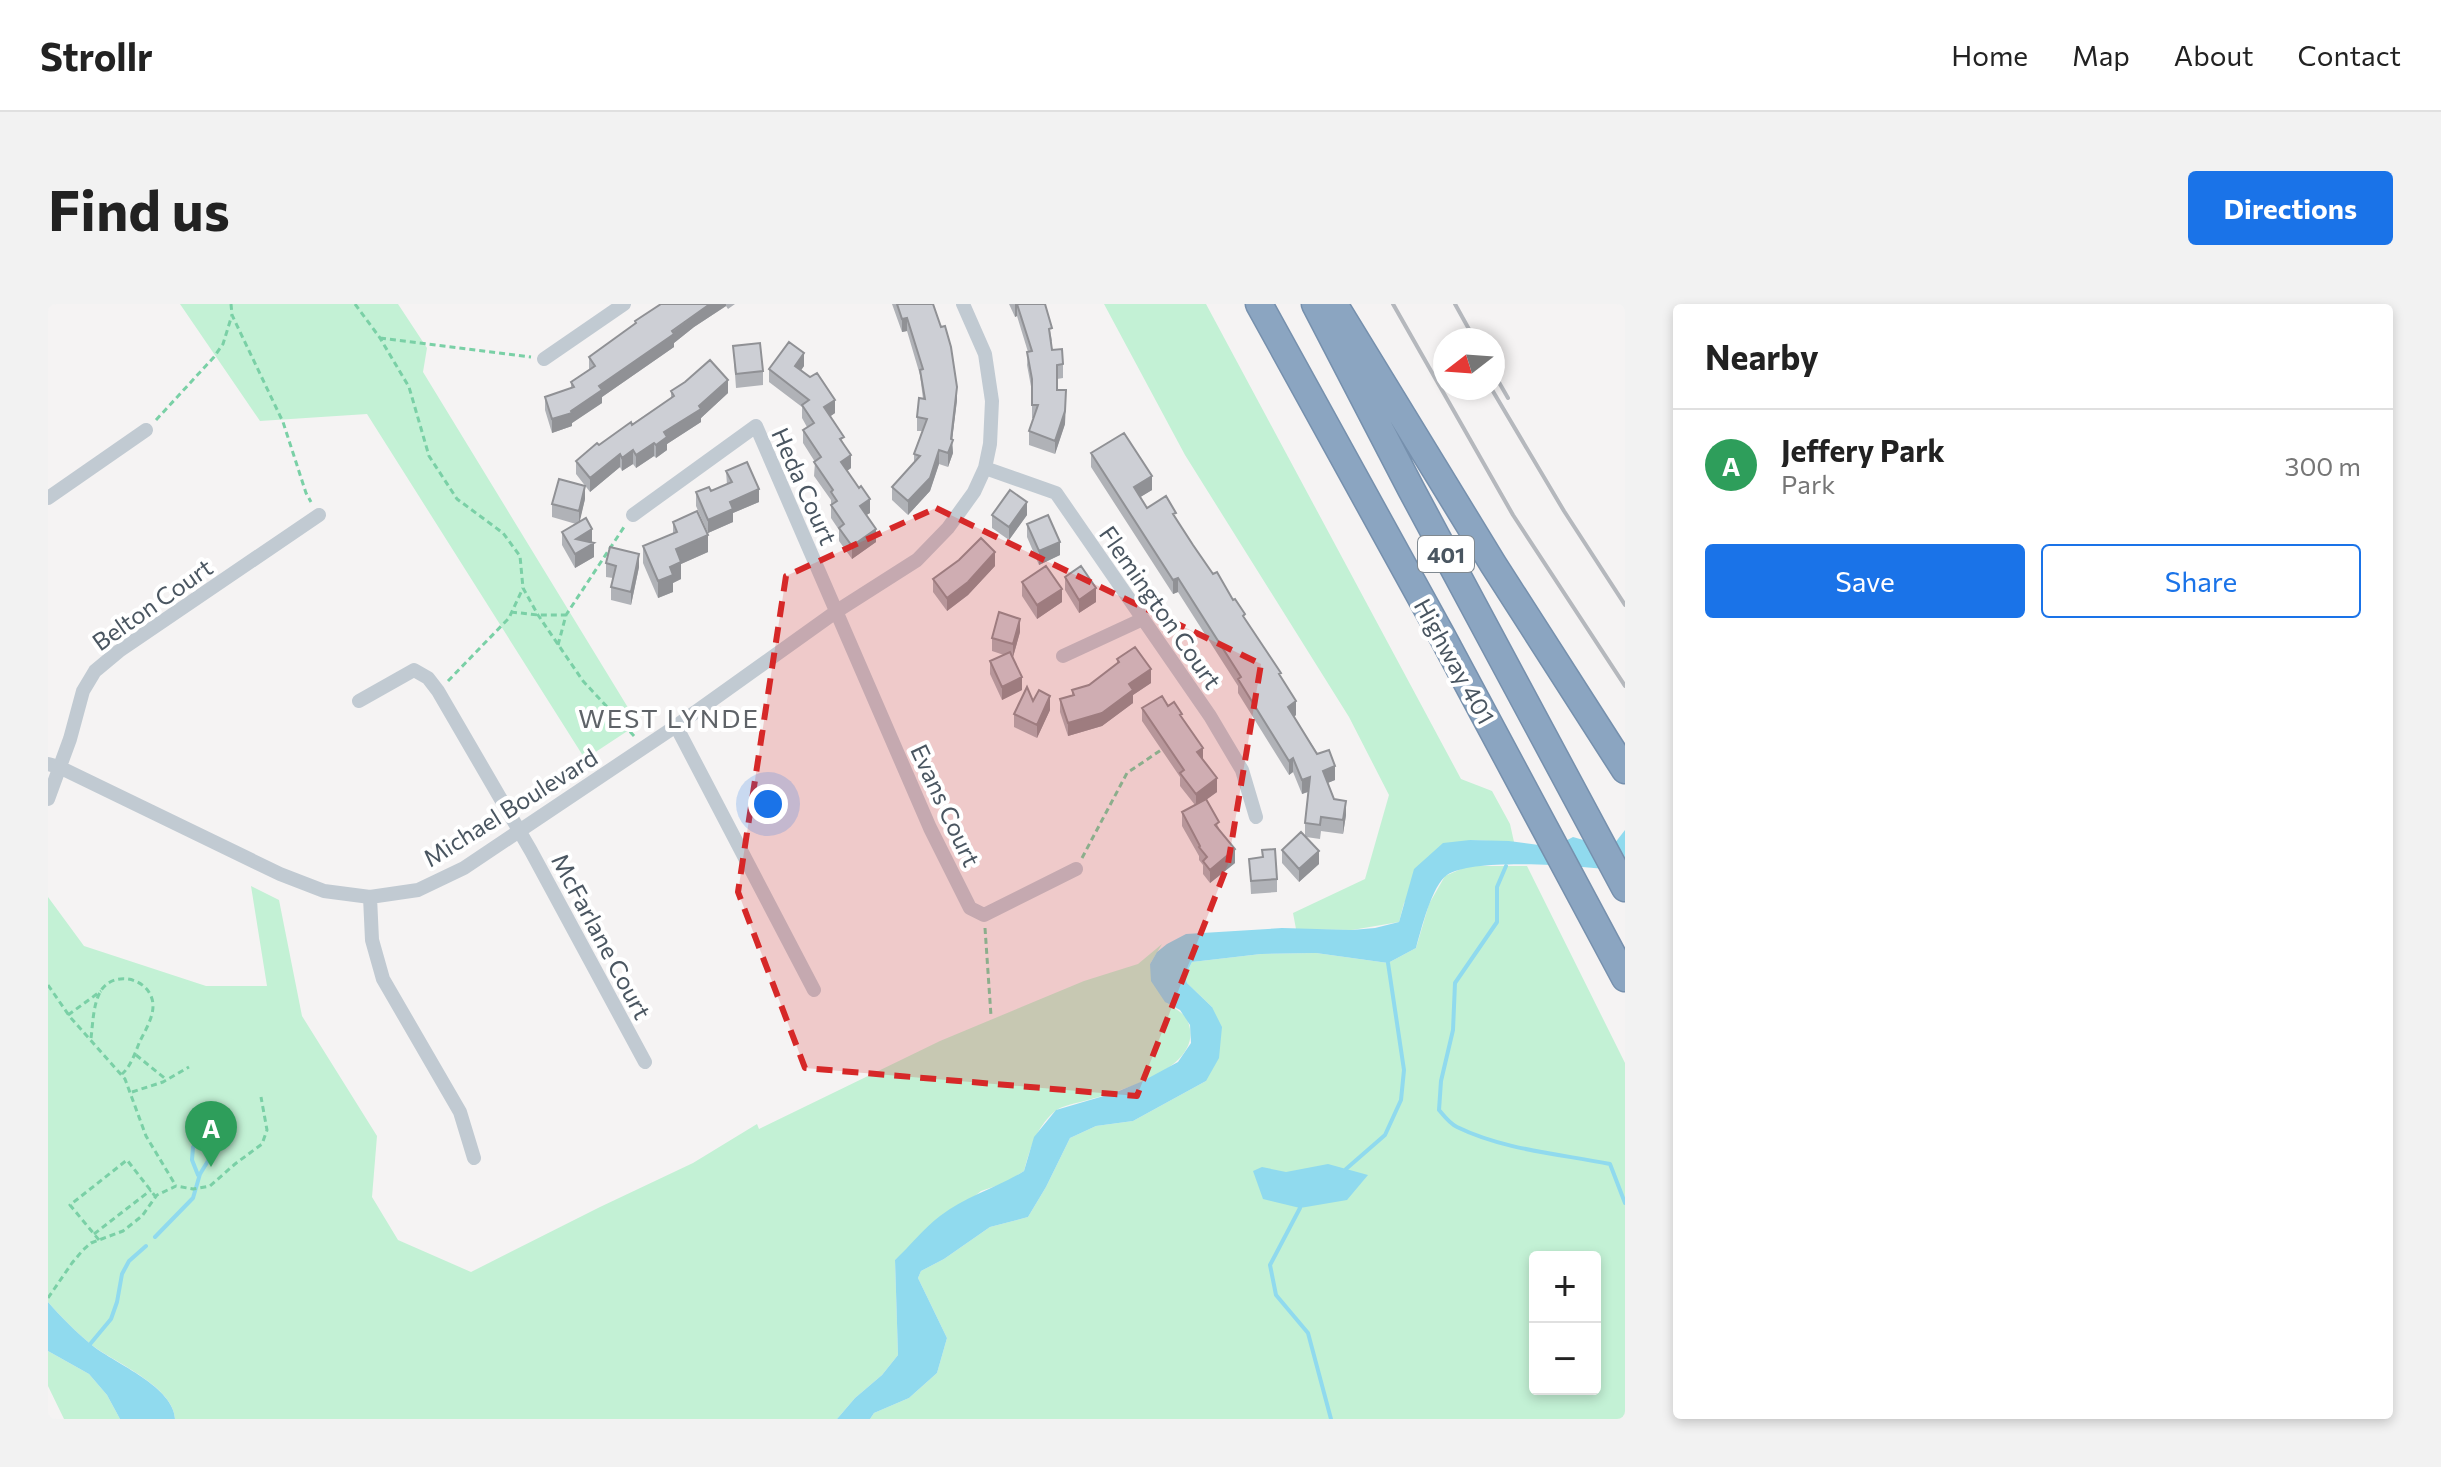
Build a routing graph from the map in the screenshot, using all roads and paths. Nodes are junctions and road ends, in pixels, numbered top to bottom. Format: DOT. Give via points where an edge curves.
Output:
graph roads {
  1 [pos="231,304"];
  2 [pos="355,304"];
  3 [pos="624,304"];
  4 [pos="963,304"];
  5 [pos="1259,304"];
  6 [pos="1315,304"];
  7 [pos="1334,304"];
  8 [pos="232,315"];
  9 [pos="380,338"];
  10 [pos="544,359"];
  11 [pos="146,430"];
  12 [pos="985,468"];
  13 [pos="48,498"];
  14 [pos="319,515"];
  15 [pos="633,515"];
  16 [pos="523,588"];
  17 [pos="837,611"];
  18 [pos="511,612"];
  19 [pos="538,615"];
  20 [pos="566,615"];
  21 [pos="1143,619"];
  22 [pos="558,645"];
  23 [pos="1063,656"];
  24 [pos="438,691"];
  25 [pos="359,701"];
  26 [pos="676,726"];
  27 [pos="1175,740"];
  28 [pos="643,747"];
  29 [pos="54,766"];
  30 [pos="1625,769"];
  31 [pos="48,799"];
  32 [pos="1256,817"];
  33 [pos="520,832"];
  34 [pos="1076,869"];
  35 [pos="1625,888"];
  36 [pos="370,897"];
  37 [pos="984,915"];
  38 [pos="1625,978"];
  39 [pos="48,985"];
  40 [pos="814,990"];
  41 [pos="101,991"];
  42 [pos="68,1015"];
  43 [pos="991,1016"];
  44 [pos="90,1040"];
  45 [pos="135,1054"];
  46 [pos="645,1062"];
  47 [pos="189,1067"];
  48 [pos="122,1074"];
  49 [pos="167,1080"];
  50 [pos="132,1092"];
  51 [pos="261,1097"];
  52 [pos="474,1158"];
  53 [pos="176,1186"];
  54 [pos="151,1190"];
  55 [pos="156,1197"];
  56 [pos="94,1234"];
  57 [pos="99,1240"];
  58 [pos="48,1298"];
  1 -- 8 [label="path"];
  2 -- 9 [label="path"];
  3 -- 10 [label="street"];
  4 -- 12 [label="street, Michael Boulevard" via="985,354 992,401"];
  5 -- 38 [label="highway, Highway 401 / 401"];
  6 -- 35 [label="highway, Highway 401 / 401"];
  7 -- 30 [label="highway"];
  8 -- 11 [label="path" via="214,357"];
  8 -- 14 [label="path" via="283,422 306,493"];
  9 -- 10 [label="path"];
  9 -- 16 [label="path" via="409,387 429,456 457,499 503,533 520,556"];
  11 -- 13 [label="street"];
  12 -- 17 [label="street, Michael Boulevard" via="948,528 917,560"];
  12 -- 21 [label="street, Flemington Court" via="1056,493"];
  14 -- 29 [label="street, Belton Court" via="95,671"];
  15 -- 17 [label="street, Heda Court" via="756,426"];
  15 -- 20 [label="path"];
  16 -- 18 [label="path"];
  16 -- 19 [label="path"];
  17 -- 26 [label="street, Michael Boulevard"];
  17 -- 37 [label="street, Evans Court" via="930,828 970,908"];
  18 -- 19 [label="path"];
  18 -- 24 [label="path"];
  19 -- 20 [label="path"];
  19 -- 22 [label="path"];
  20 -- 22 [label="path"];
  21 -- 23 [label="street"];
  21 -- 32 [label="street, Flemington Court" via="1242,770"];
  22 -- 28 [label="path"];
  24 -- 25 [label="street" via="414,670"];
  24 -- 33 [label="street, McFarlane Court"];
  26 -- 28 [label="street, Michael Boulevard"];
  26 -- 40 [label="street"];
  27 -- 34 [label="path" via="1127,773"];
  28 -- 33 [label="street, Michael Boulevard"];
  29 -- 31 [label="street, Belton Court"];
  29 -- 36 [label="street, Michael Boulevard" via="280,874 324,891"];
  33 -- 36 [label="street, Michael Boulevard" via="418,890"];
  33 -- 46 [label="street, McFarlane Court"];
  34 -- 37 [label="street"];
  36 -- 52 [label="street" via="372,940 383,979 460,1112"];
  37 -- 43 [label="path"];
  39 -- 42 [label="path"];
  41 -- 42 [label="path"];
  41 -- 44 [label="path"];
  41 -- 45 [label="path" via="120,979 138,981 149,992 151,1017"];
  42 -- 44 [label="path"];
  44 -- 48 [label="path"];
  45 -- 48 [label="path"];
  45 -- 49 [label="path"];
  47 -- 49 [label="path"];
  48 -- 50 [label="path"];
  49 -- 50 [label="path"];
  50 -- 53 [label="path" via="146,1136"];
  51 -- 53 [label="path" via="267,1130 262,1144 210,1186"];
  53 -- 55 [label="path"];
  54 -- 55 [label="path"];
  54 -- 56 [label="path"];
  54 -- 56 [label="path" via="127,1160 70,1205"];
  55 -- 57 [label="path" via="123,1231"];
  56 -- 57 [label="path"];
  57 -- 58 [label="path" via="83,1250"];
}
